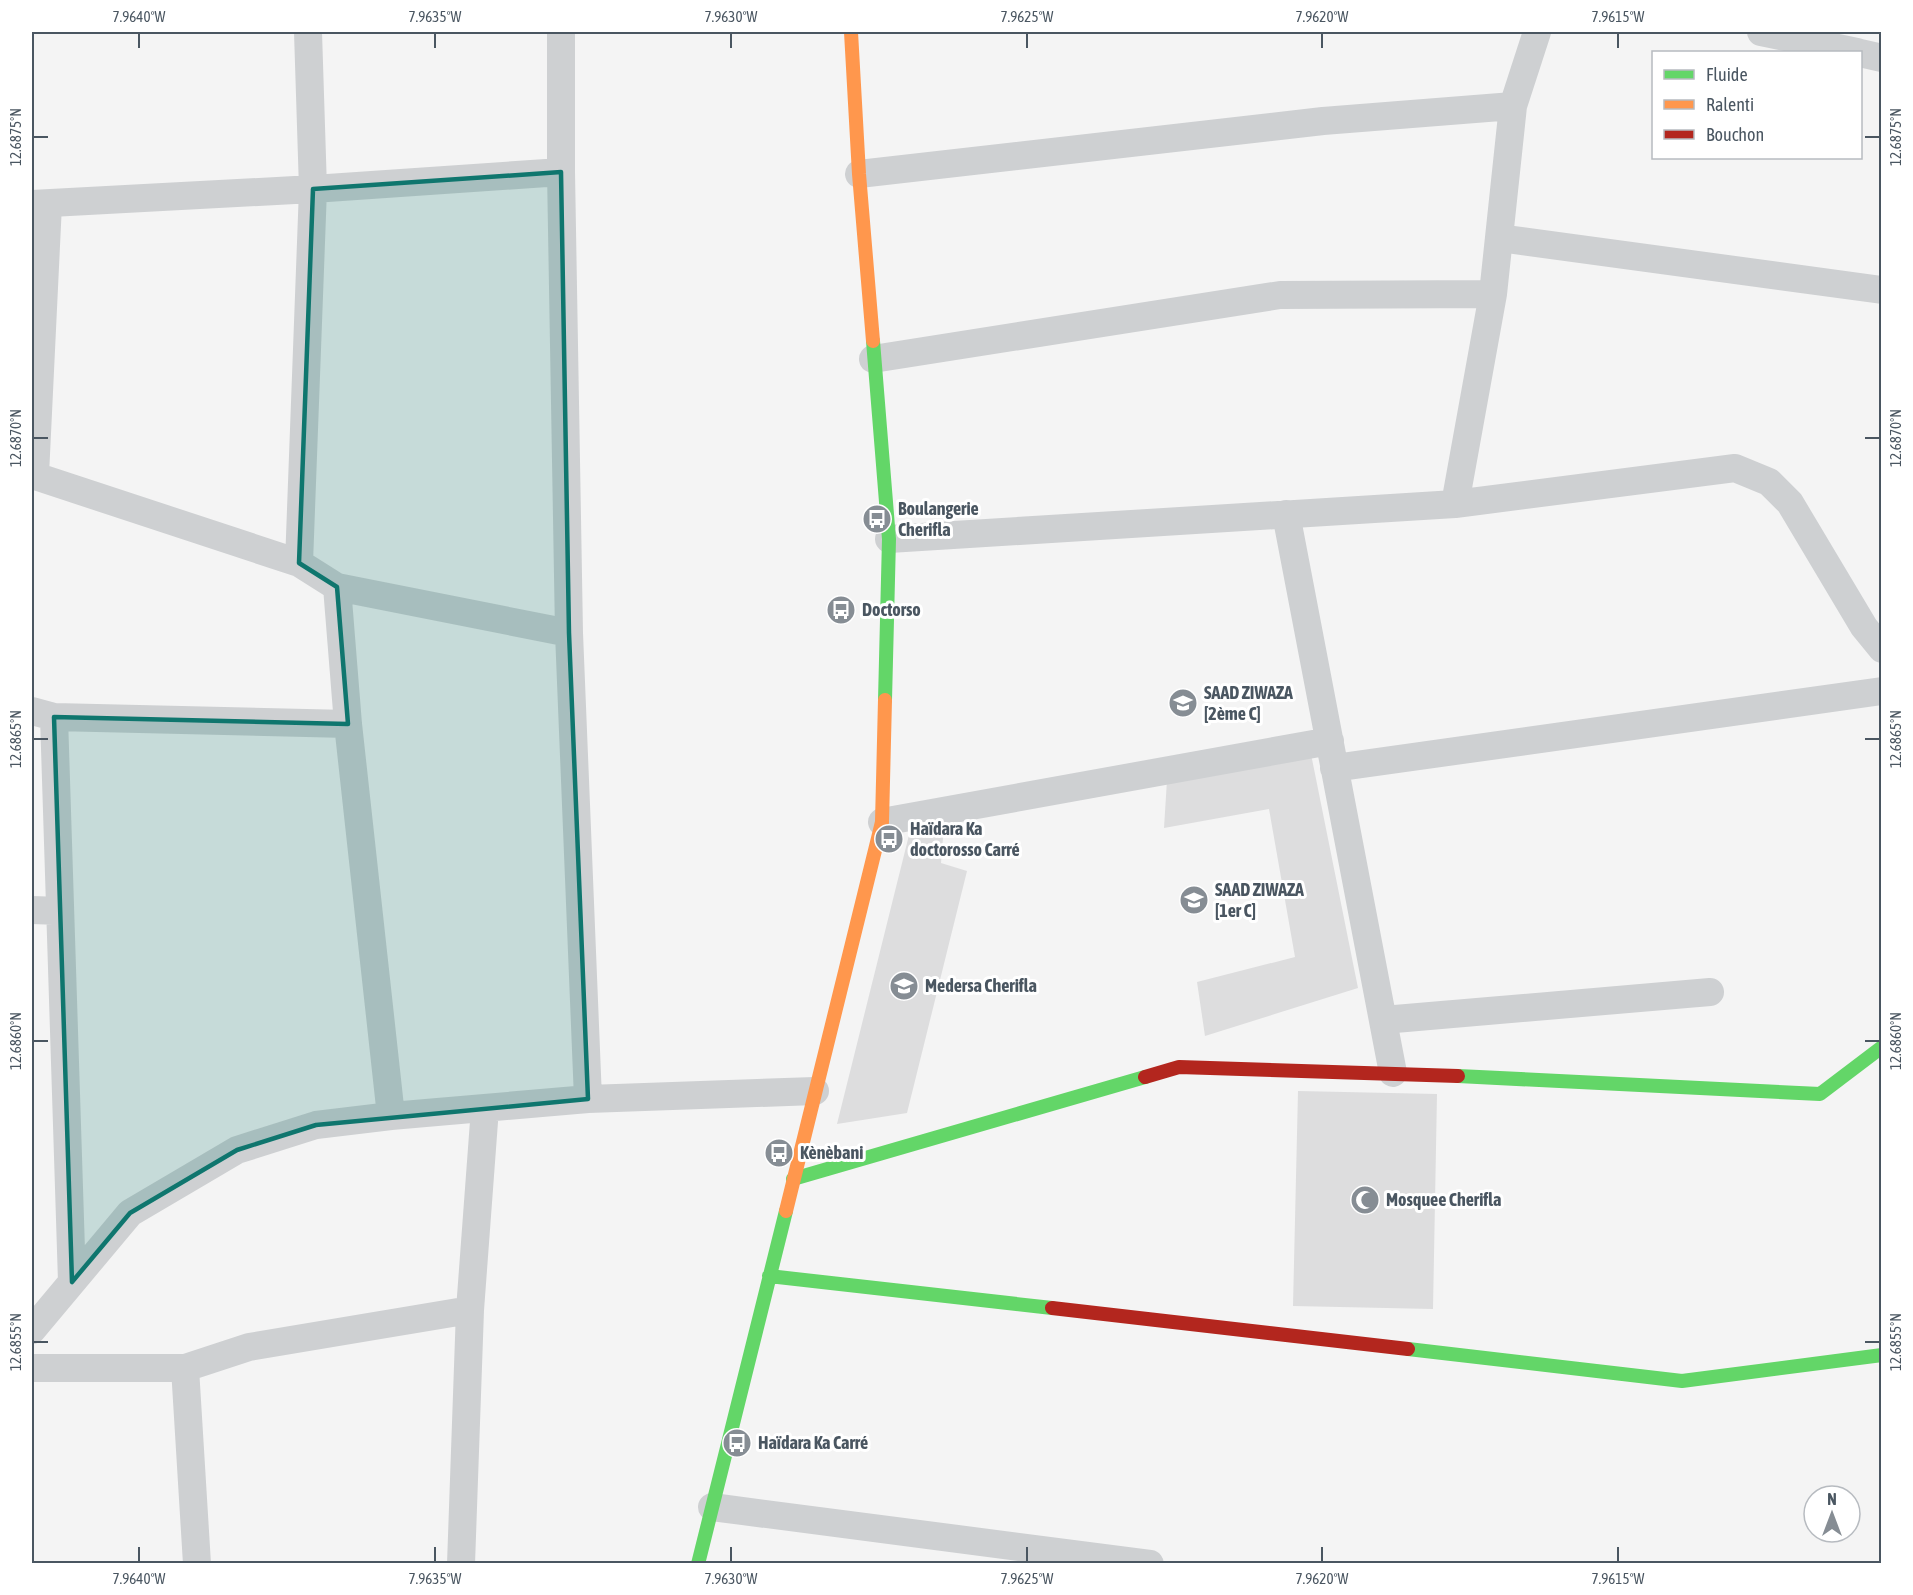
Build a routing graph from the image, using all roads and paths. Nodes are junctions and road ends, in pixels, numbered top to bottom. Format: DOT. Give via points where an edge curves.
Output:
graph roads {
  1 [pos="308,32"];
  2 [pos="561,32"];
  3 [pos="851,32"];
  4 [pos="1537,32"];
  5 [pos="1761,32"];
  6 [pos="1849,51"];
  7 [pos="1862,54"];
  8 [pos="1881,58"];
  9 [pos="1513,106"];
  10 [pos="561,172"];
  11 [pos="858,174"];
  12 [pos="313,189"];
  13 [pos="40,204"];
  14 [pos="1499,238"];
  15 [pos="1881,290"];
  16 [pos="1493,294"];
  17 [pos="873,359"];
  18 [pos="33,475"];
  19 [pos="1455,504"];
  20 [pos="1286,514"];
  21 [pos="889,539"];
  22 [pos="299,563"];
  23 [pos="337,587"];
  24 [pos="569,633"];
  25 [pos="1876,634"];
  26 [pos="1881,691"];
  27 [pos="43,714"];
  28 [pos="348,724"];
  29 [pos="1332,754"];
  30 [pos="882,822"];
  31 [pos="32,910"];
  32 [pos="60,911"];
  33 [pos="1710,992"];
  34 [pos="1383,1020"];
  35 [pos="1881,1047"];
  36 [pos="1393,1072"];
  37 [pos="815,1091"];
  38 [pos="588,1099"];
  39 [pos="485,1108"];
  40 [pos="391,1116"];
  41 [pos="794,1179"];
  42 [pos="769,1276"];
  43 [pos="72,1282"];
  44 [pos="470,1310"];
  45 [pos="32,1330"];
  46 [pos="1881,1355"];
  47 [pos="32,1368"];
  48 [pos="184,1368"];
  49 [pos="712,1507"];
  50 [pos="197,1563"];
  51 [pos="461,1563"];
  52 [pos="698,1563"];
  53 [pos="1150,1563"];
  1 -- 12 [label="street"];
  2 -- 10 [label="street"];
  3 -- 11 [label="street"];
  4 -- 9 [label="street"];
  5 -- 6 [label="street"];
  7 -- 8 [label="street"];
  9 -- 11 [label="street" via="1323,121"];
  9 -- 14 [label="street"];
  10 -- 12 [label="street"];
  10 -- 24 [label="street"];
  11 -- 17 [label="street"];
  12 -- 13 [label="street"];
  12 -- 22 [label="street"];
  13 -- 18 [label="street"];
  14 -- 15 [label="street"];
  14 -- 16 [label="street"];
  16 -- 17 [label="street" via="1280,294"];
  16 -- 19 [label="street"];
  17 -- 21 [label="street"];
  18 -- 22 [label="street"];
  19 -- 20 [label="street"];
  19 -- 25 [label="street" via="1736,468 1769,482 1790,503"];
  20 -- 21 [label="street"];
  20 -- 29 [label="street"];
  21 -- 30 [label="street"];
  22 -- 23 [label="street"];
  23 -- 24 [label="street"];
  23 -- 28 [label="street"];
  24 -- 38 [label="street"];
  26 -- 29 [label="street"];
  27 -- 28 [label="street"];
  27 -- 32 [label="street"];
  28 -- 40 [label="street"];
  29 -- 30 [label="street"];
  29 -- 34 [label="street"];
  30 -- 37 [label="street"];
  31 -- 32 [label="street"];
  32 -- 43 [label="street"];
  33 -- 34 [label="street"];
  34 -- 36 [label="street"];
  35 -- 36 [label="street" via="1820,1094"];
  36 -- 41 [label="street" via="1179,1067"];
  37 -- 38 [label="street"];
  37 -- 41 [label="street"];
  38 -- 39 [label="street"];
  39 -- 40 [label="street"];
  39 -- 44 [label="street"];
  40 -- 43 [label="street" via="316,1125 237,1150 130,1213"];
  41 -- 42 [label="street"];
  42 -- 46 [label="street" via="1682,1381"];
  42 -- 49 [label="street"];
  43 -- 45 [label="street"];
  44 -- 48 [label="street" via="249,1347"];
  44 -- 51 [label="street"];
  47 -- 48 [label="street"];
  48 -- 50 [label="street"];
  49 -- 52 [label="street"];
  49 -- 53 [label="street"];
}
